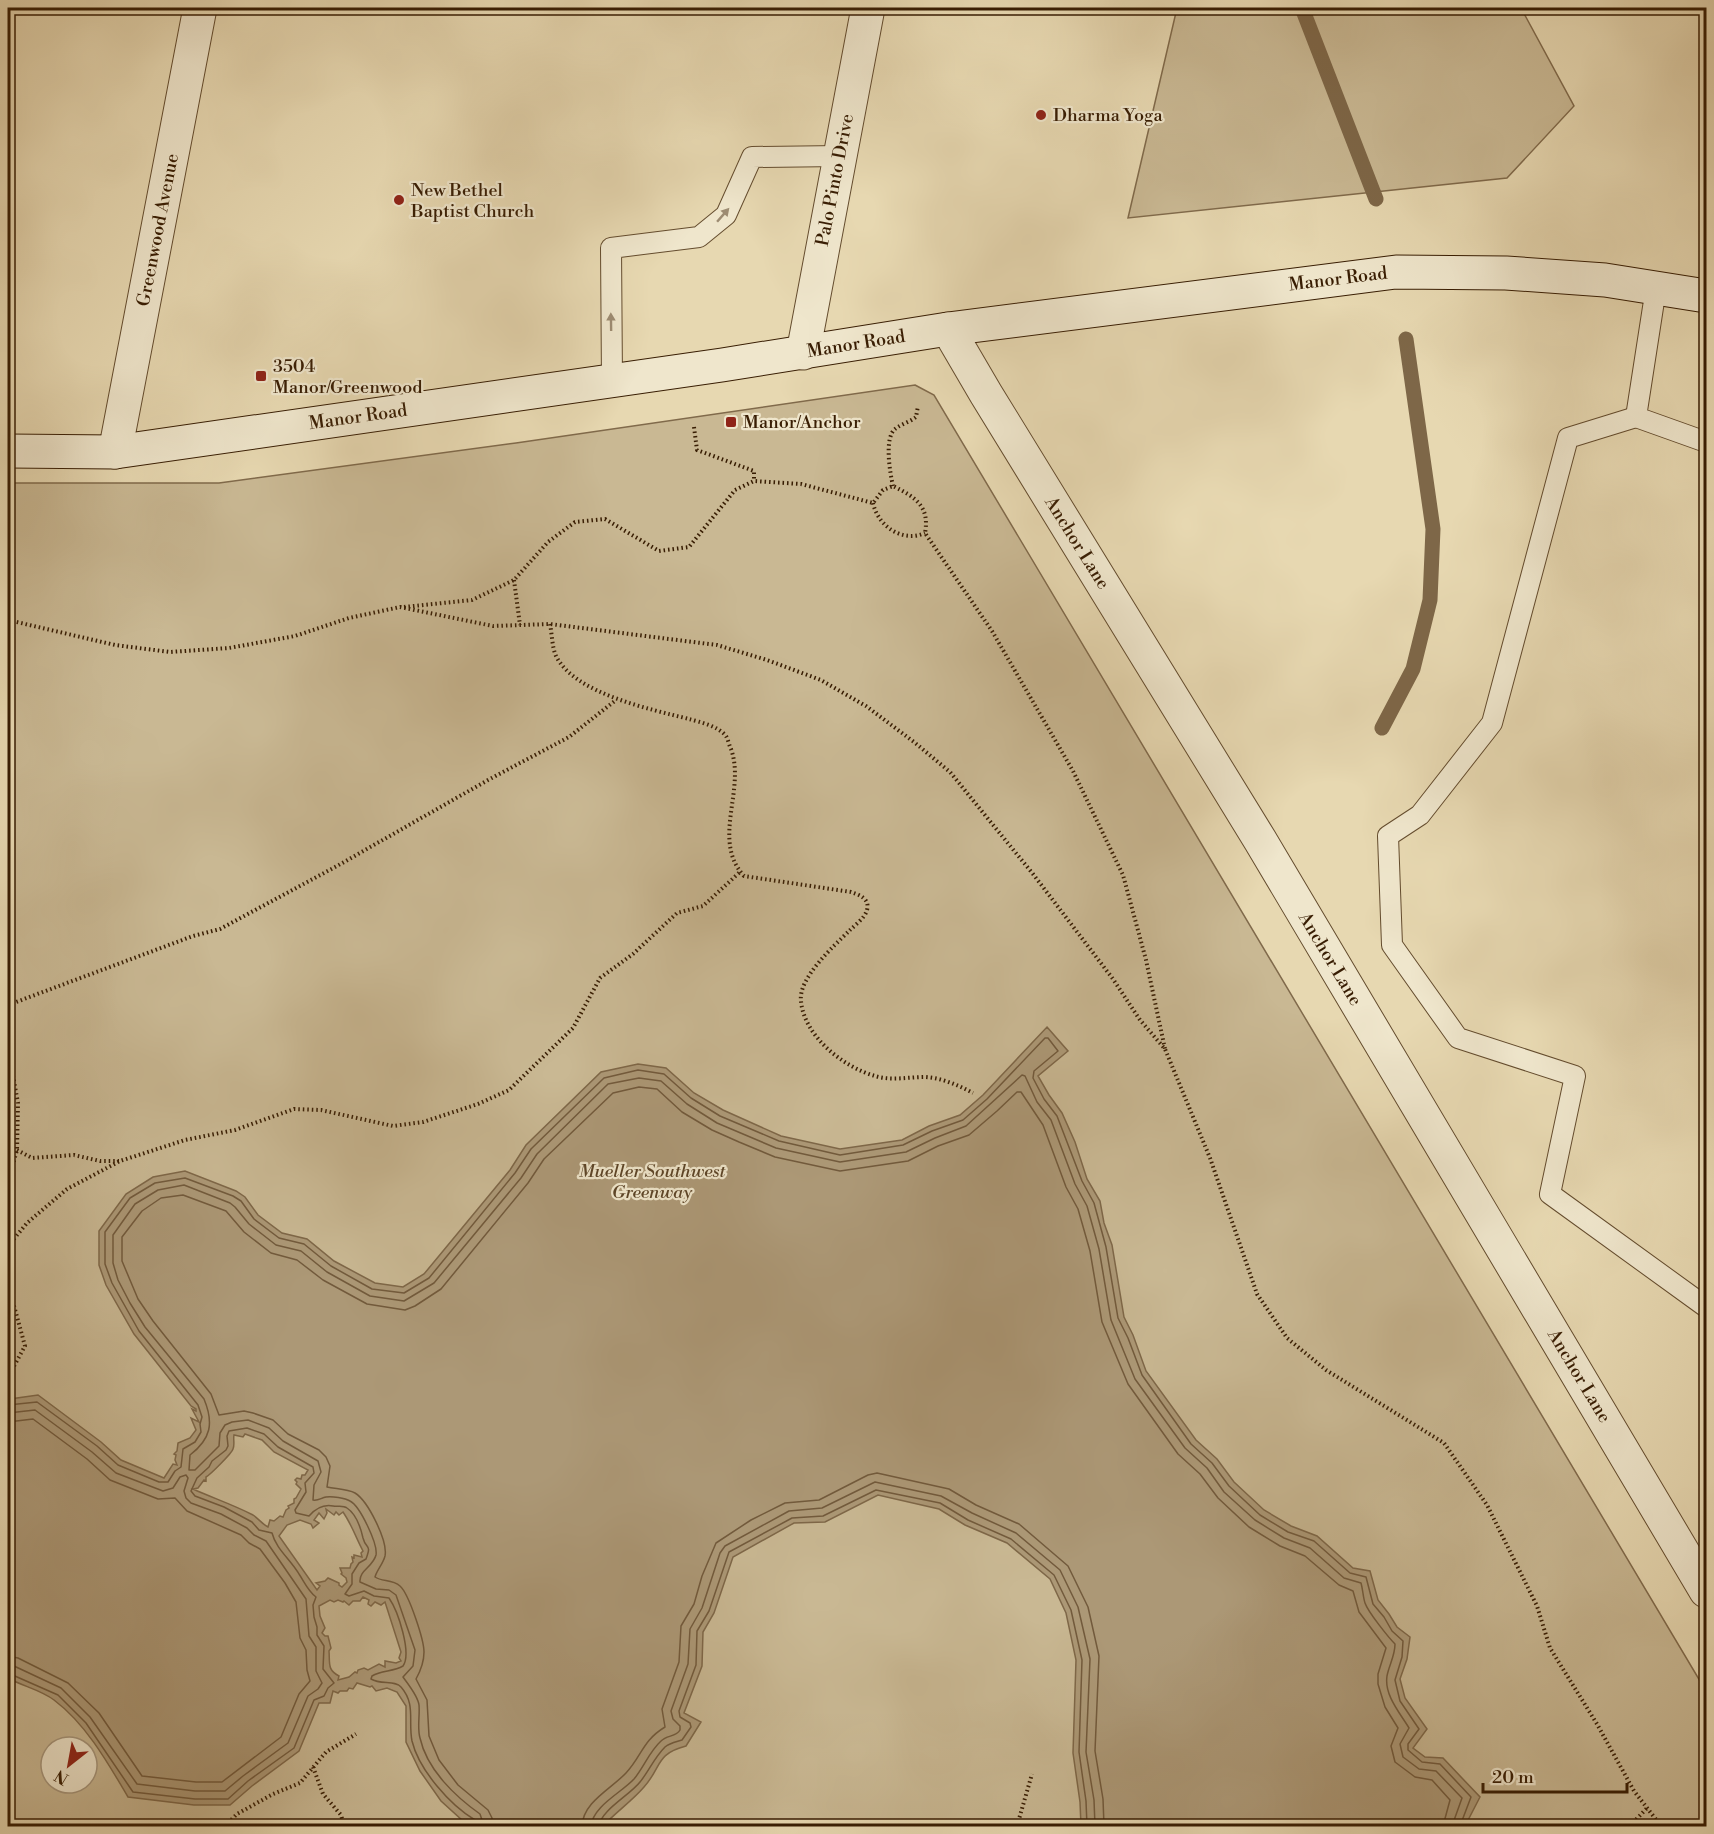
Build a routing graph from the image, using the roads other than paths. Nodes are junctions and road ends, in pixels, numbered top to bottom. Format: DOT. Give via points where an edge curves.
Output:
graph roads {
  1 [pos="200,8"];
  2 [pos="868,8"];
  3 [pos="840,156"];
  4 [pos="1656,288"];
  5 [pos="1707,296"];
  6 [pos="948,329"];
  7 [pos="803,353"];
  8 [pos="612,381"];
  9 [pos="1636,417"];
  10 [pos="1707,442"];
  11 [pos="8,451"];
  12 [pos="115,452"];
  13 [pos="1707,1307"];
  14 [pos="1707,1591"];
  1 -- 12 [label="street, Greenwood Avenue"];
  2 -- 3 [label="street, Palo Pinto Drive"];
  3 -- 7 [label="street, Palo Pinto Drive"];
  8 -- 3 [label="lane, one-way" via="611,248 699,237 726,215 752,157"];
  4 -- 5 [label="street, Manor Road"];
  4 -- 6 [label="street, Manor Road" via="1506,273 1396,272"];
  4 -- 9 [label="lane"];
  6 -- 7 [label="street, Manor Road"];
  6 -- 14 [label="street, Anchor Lane" via="1260,840"];
  7 -- 8 [label="street, Manor Road"];
  8 -- 12 [label="street, Manor Road"];
  9 -- 10 [label="lane"];
  9 -- 13 [label="lane" via="1568,438 1492,723 1420,815 1388,836 1392,945 1458,1038 1575,1076 1550,1194"];
  11 -- 12 [label="street, Manor Road"];
}
